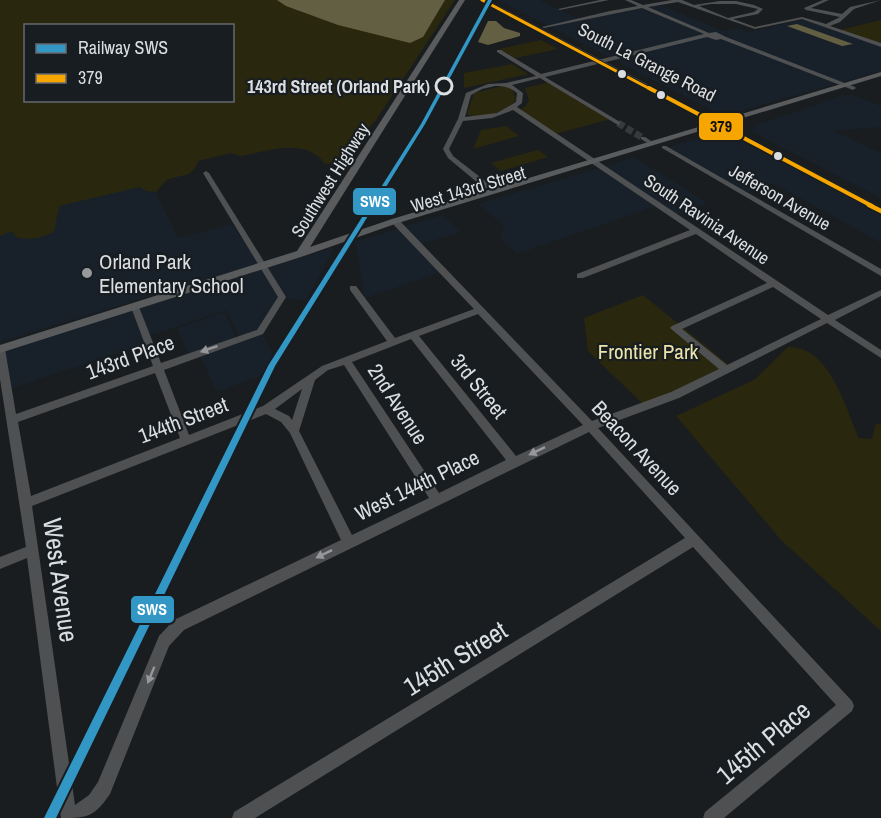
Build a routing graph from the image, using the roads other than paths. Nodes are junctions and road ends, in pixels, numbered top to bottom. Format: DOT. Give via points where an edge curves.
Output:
graph roads {
  1 [pos="462,0"];
  2 [pos="482,0"];
  3 [pos="494,0"];
  4 [pos="607,0"];
  5 [pos="627,0"];
  6 [pos="679,0"];
  7 [pos="827,0"];
  8 [pos="881,0"];
  9 [pos="661,1"];
  10 [pos="850,2"];
  11 [pos="639,5"];
  12 [pos="860,5"];
  13 [pos="694,6"];
  14 [pos="560,9"];
  15 [pos="808,9"];
  16 [pos="802,10"];
  17 [pos="843,16"];
  18 [pos="728,19"];
  19 [pos="536,23"];
  20 [pos="826,26"];
  21 [pos="544,27"];
  22 [pos="708,36"];
  23 [pos="881,45"];
  24 [pos="498,51"];
  25 [pos="605,62"];
  26 [pos="881,74"];
  27 [pos="543,77"];
  28 [pos="881,80"];
  29 [pos="511,85"];
  30 [pos="846,87"];
  31 [pos="514,108"];
  32 [pos="461,119"];
  33 [pos="618,123"];
  34 [pos="725,125"];
  35 [pos="643,138"];
  36 [pos="651,143"];
  37 [pos="664,147"];
  38 [pos="596,164"];
  39 [pos="206,173"];
  40 [pos="483,189"];
  41 [pos="881,201"];
  42 [pos="881,211"];
  43 [pos="398,224"];
  44 [pos="319,228"];
  45 [pos="696,231"];
  46 [pos="345,237"];
  47 [pos="300,254"];
  48 [pos="263,266"];
  49 [pos="881,273"];
  50 [pos="580,276"];
  51 [pos="774,284"];
  52 [pos="353,288"];
  53 [pos="881,293"];
  54 [pos="135,307"];
  55 [pos="480,310"];
  56 [pos="828,320"];
  57 [pos="413,334"];
  58 [pos="393,342"];
  59 [pos="0,349"];
  60 [pos="881,356"];
  61 [pos="346,360"];
  62 [pos="159,367"];
  63 [pos="726,370"];
  64 [pos="313,375"];
  65 [pos="267,409"];
  66 [pos="13,419"];
  67 [pos="591,427"];
  68 [pos="294,430"];
  69 [pos="186,440"];
  70 [pos="514,462"];
  71 [pos="436,499"];
  72 [pos="26,503"];
  73 [pos="694,539"];
  74 [pos="349,542"];
  75 [pos="32,550"];
  76 [pos="0,563"];
  77 [pos="847,706"];
  78 [pos="70,818"];
  79 [pos="240,818"];
  80 [pos="711,818"];
  1 -- 44 [label="main road, Southwest Highway"];
  2 -- 25 [label="highway, South La Grange Road"];
  3 -- 19 [label="highway, South La Grange Road"];
  4 -- 14 [label="street"];
  5 -- 11 [label="street"];
  6 -- 9 [label="street"];
  6 -- 13 [label="street"];
  7 -- 15 [label="street"];
  8 -- 12 [label="street"];
  9 -- 11 [label="street"];
  9 -- 11 [label="street"];
  10 -- 12 [label="street"];
  11 -- 19 [label="street"];
  11 -- 21 [label="street"];
  11 -- 22 [label="street"];
  12 -- 17 [label="street"];
  13 -- 18 [label="street"];
  13 -- 18 [label="street" via="734,0 761,9"];
  15 -- 16 [label="street"];
  15 -- 17 [label="street"];
  17 -- 20 [label="street"];
  18 -- 20 [label="street" via="755,28 802,18"];
  19 -- 21 [label="highway, South La Grange Road"];
  20 -- 23 [label="street"];
  21 -- 25 [label="highway, South La Grange Road"];
  22 -- 25 [label="street"];
  22 -- 30 [label="street"];
  24 -- 27 [label="street"];
  25 -- 27 [label="street"];
  25 -- 34 [label="highway, South La Grange Road"];
  26 -- 30 [label="main road, West 143rd Street"];
  27 -- 29 [label="street"];
  27 -- 33 [label="street"];
  28 -- 30 [label="main road, West 143rd Street"];
  29 -- 31 [label="street" via="521,98"];
  29 -- 32 [label="street" via="468,94"];
  30 -- 34 [label="main road, West 143rd Street"];
  31 -- 32 [label="street" via="488,117"];
  31 -- 38 [label="street, South Ravinia Avenue"];
  32 -- 40 [label="street" via="447,153"];
  34 -- 36 [label="main road, West 143rd Street"];
  34 -- 37 [label="main road, West 143rd Street"];
  34 -- 41 [label="highway, South La Grange Road"];
  34 -- 42 [label="highway, South La Grange Road"];
  35 -- 36 [label="street"];
  36 -- 38 [label="main road, West 143rd Street"];
  37 -- 38 [label="main road, West 143rd Street"];
  37 -- 49 [label="street, Jefferson Avenue"];
  38 -- 40 [label="main road, West 143rd Street"];
  38 -- 43 [label="main road, West 143rd Street"];
  38 -- 45 [label="street, South Ravinia Avenue"];
  39 -- 48 [label="street"];
  40 -- 43 [label="main road, West 143rd Street"];
  43 -- 46 [label="main road, West 143rd Street"];
  43 -- 47 [label="main road, West 143rd Street"];
  43 -- 55 [label="street, Beacon Avenue"];
  44 -- 46 [label="main road" via="322,237"];
  44 -- 47 [label="main road, Southwest Highway"];
  45 -- 50 [label="street"];
  45 -- 51 [label="street, South Ravinia Avenue"];
  46 -- 47 [label="main road, West 143rd Street"];
  47 -- 48 [label="main road"];
  48 -- 54 [label="main road"];
  48 -- 62 [label="street, 143rd Place, one-way" via="282,297 260,332"];
  51 -- 56 [label="street, South Ravinia Avenue"];
  51 -- 63 [label="street" via="675,328"];
  52 -- 58 [label="street"];
  53 -- 56 [label="street, West 144th Place"];
  54 -- 59 [label="main road"];
  54 -- 62 [label="street"];
  55 -- 57 [label="street, 144th Street"];
  55 -- 67 [label="street, Beacon Avenue"];
  56 -- 60 [label="street, South Ravinia Avenue"];
  56 -- 63 [label="street, West 144th Place"];
  57 -- 58 [label="street, 144th Street"];
  57 -- 70 [label="street, 3rd Street"];
  58 -- 61 [label="street, 144th Street"];
  59 -- 66 [label="street, West Avenue"];
  61 -- 64 [label="street, 144th Street"];
  61 -- 71 [label="street, 2nd Avenue"];
  62 -- 66 [label="street, 143rd Place"];
  62 -- 69 [label="street"];
  63 -- 67 [label="street, West 144th Place" via="675,395"];
  64 -- 65 [label="street, 144th Street"];
  64 -- 68 [label="street"];
  65 -- 68 [label="street" via="285,419"];
  65 -- 69 [label="street, 144th Street"];
  66 -- 72 [label="street, West Avenue"];
  67 -- 70 [label="street, West 144th Place, one-way"];
  67 -- 73 [label="street, Beacon Avenue"];
  68 -- 74 [label="street"];
  69 -- 72 [label="street, 144th Street"];
  70 -- 71 [label="street, West 144th Place"];
  71 -- 74 [label="street, West 144th Place"];
  72 -- 75 [label="street, West Avenue"];
  73 -- 77 [label="street, Beacon Avenue"];
  73 -- 79 [label="street, 145th Street"];
  74 -- 78 [label="street, West 144th Place, one-way" via="179,625 164,641 104,788 95,801"];
  75 -- 76 [label="street"];
  75 -- 78 [label="street, West Avenue"];
  77 -- 80 [label="street, 145th Place"];
}
